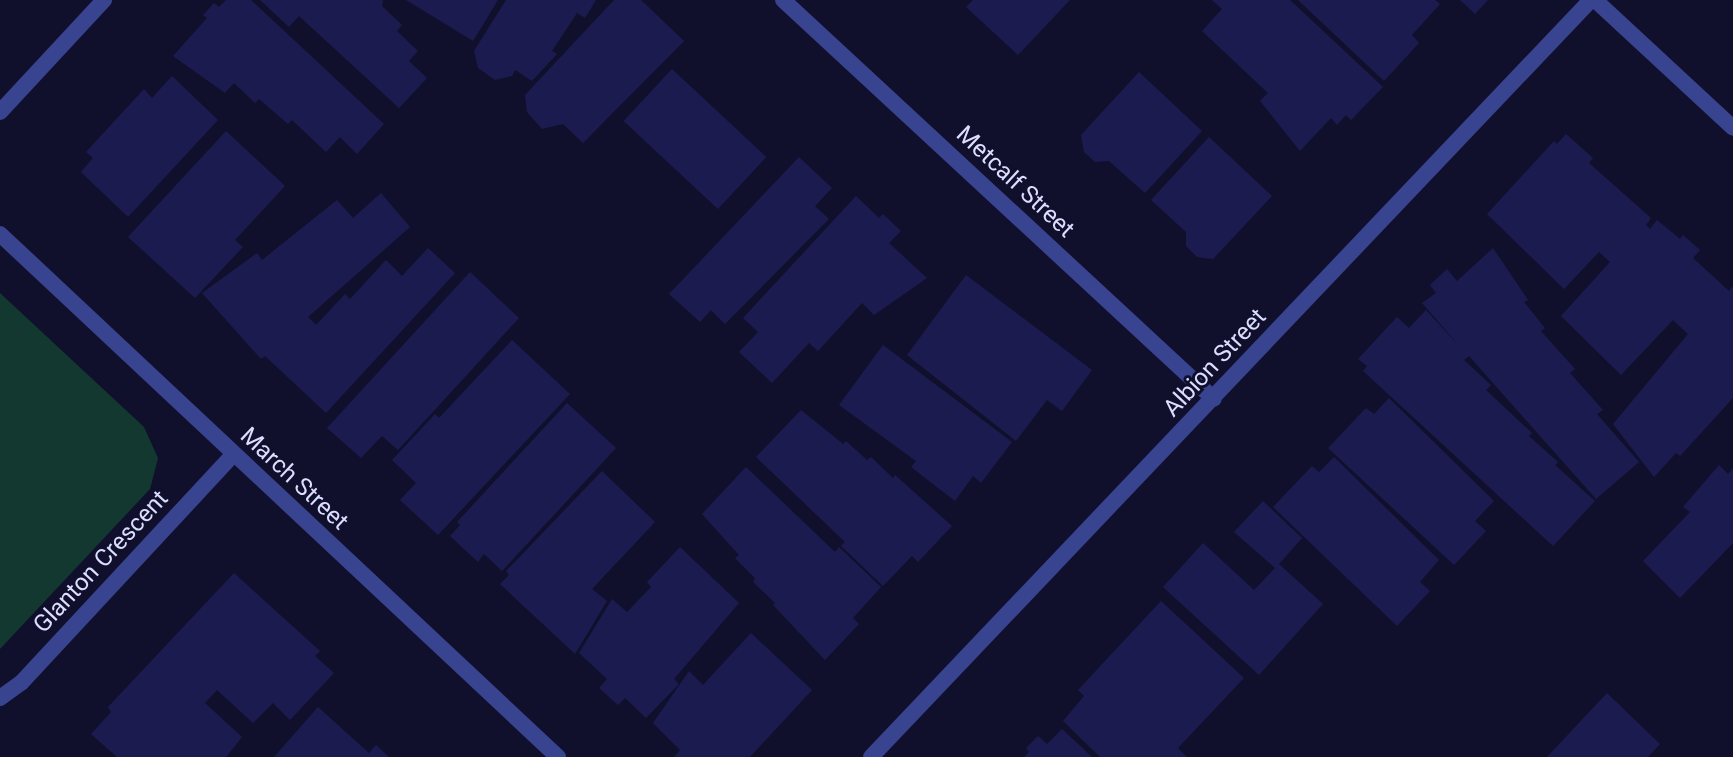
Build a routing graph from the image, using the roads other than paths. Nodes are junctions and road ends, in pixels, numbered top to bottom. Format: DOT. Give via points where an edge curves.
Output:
graph roads {
  1 [pos="104,0"];
  2 [pos="783,0"];
  3 [pos="1593,0"];
  4 [pos="0,112"];
  5 [pos="1733,128"];
  6 [pos="0,234"];
  7 [pos="1214,399"];
  8 [pos="233,455"];
  9 [pos="0,698"];
  10 [pos="558,757"];
  11 [pos="871,757"];
  1 -- 4 [label="street"];
  2 -- 7 [label="street, Metcalf Street"];
  3 -- 5 [label="street"];
  3 -- 7 [label="street, Albion Street"];
  6 -- 8 [label="street, March Street"];
  7 -- 11 [label="street, Albion Street"];
  8 -- 9 [label="street, Glanton Crescent" via="21,683"];
  8 -- 10 [label="street, March Street"];
}
